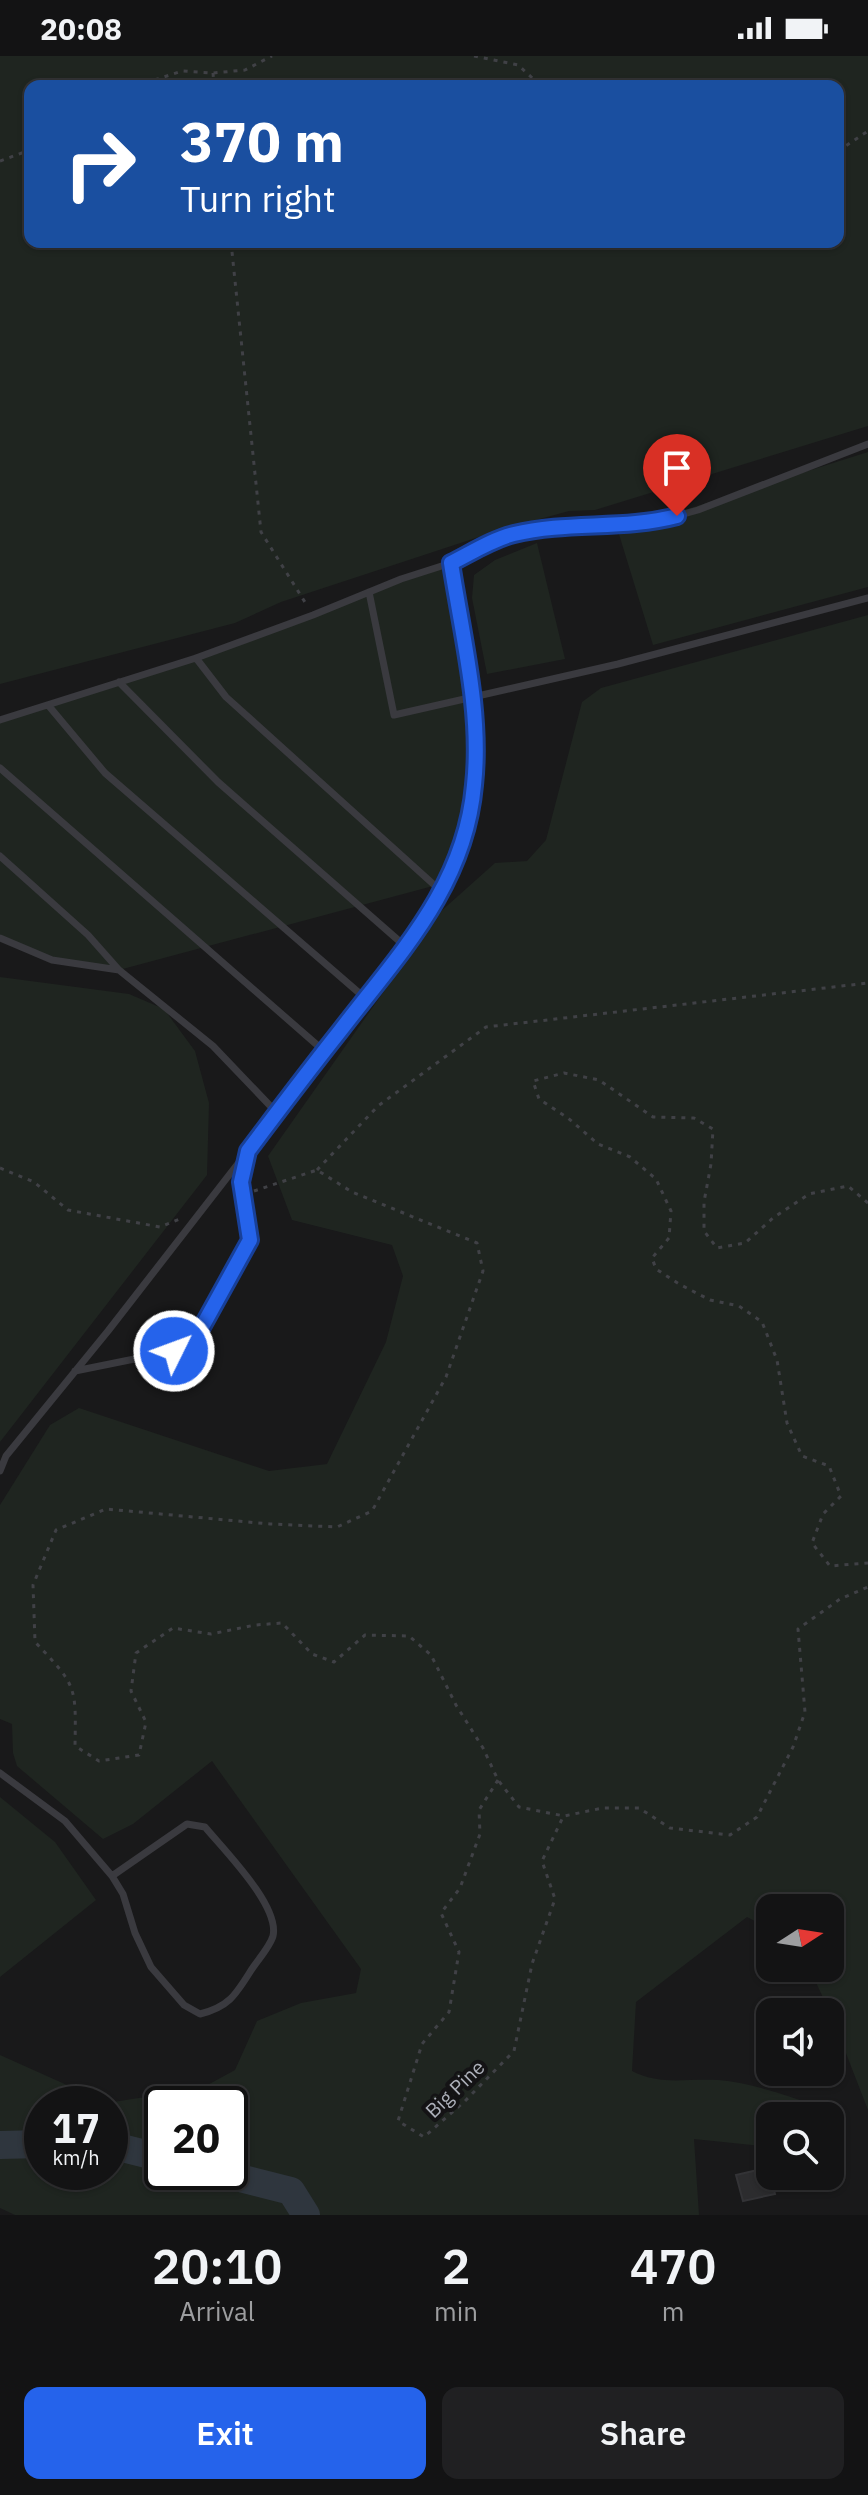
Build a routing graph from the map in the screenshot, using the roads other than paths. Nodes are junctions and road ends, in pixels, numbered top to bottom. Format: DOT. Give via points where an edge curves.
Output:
graph roads {
  1 [pos="868,444"];
  2 [pos="451,563"];
  3 [pos="369,592"];
  4 [pos="868,598"];
  5 [pos="196,658"];
  6 [pos="119,682"];
  7 [pos="471,699"];
  8 [pos="48,705"];
  9 [pos="0,720"];
  10 [pos="0,768"];
  11 [pos="0,856"];
  12 [pos="442,892"];
  13 [pos="0,938"];
  14 [pos="406,947"];
  15 [pos="119,970"];
  16 [pos="365,998"];
  17 [pos="324,1051"];
  18 [pos="277,1113"];
  19 [pos="248,1151"];
  20 [pos="75,1371"];
  21 [pos="0,1471"];
  22 [pos="0,1773"];
  23 [pos="112,1876"];
  1 -- 2 [label="lane" via="698,510 655,522 511,535"];
  2 -- 3 [label="lane"];
  2 -- 7 [label="lane"];
  3 -- 5 [label="lane"];
  3 -- 7 [label="lane" via="394,715"];
  4 -- 7 [label="lane"];
  5 -- 6 [label="lane"];
  5 -- 12 [label="lane" via="226,697"];
  6 -- 8 [label="lane"];
  6 -- 14 [label="lane" via="218,782"];
  7 -- 12 [label="lane" via="475,784 467,830"];
  8 -- 9 [label="lane"];
  8 -- 16 [label="lane" via="105,773"];
  10 -- 17 [label="lane"];
  11 -- 15 [label="lane"];
  12 -- 14 [label="lane"];
  13 -- 15 [label="lane" via="52,960"];
  14 -- 16 [label="lane"];
  15 -- 18 [label="lane" via="213,1046"];
  16 -- 17 [label="lane"];
  17 -- 18 [label="lane"];
  18 -- 19 [label="lane"];
  19 -- 20 [label="lane"];
  19 -- 20 [label="lane" via="241,1182 250,1240 202,1327 174,1351"];
  20 -- 21 [label="lane" via="6,1456"];
  22 -- 23 [label="lane" via="65,1821"];
  23 -- 23 [label="lane" via="187,1824 205,1827 271,1915 273,1936 236,1995 219,2009 200,2014 184,2005 151,1967"];
}
